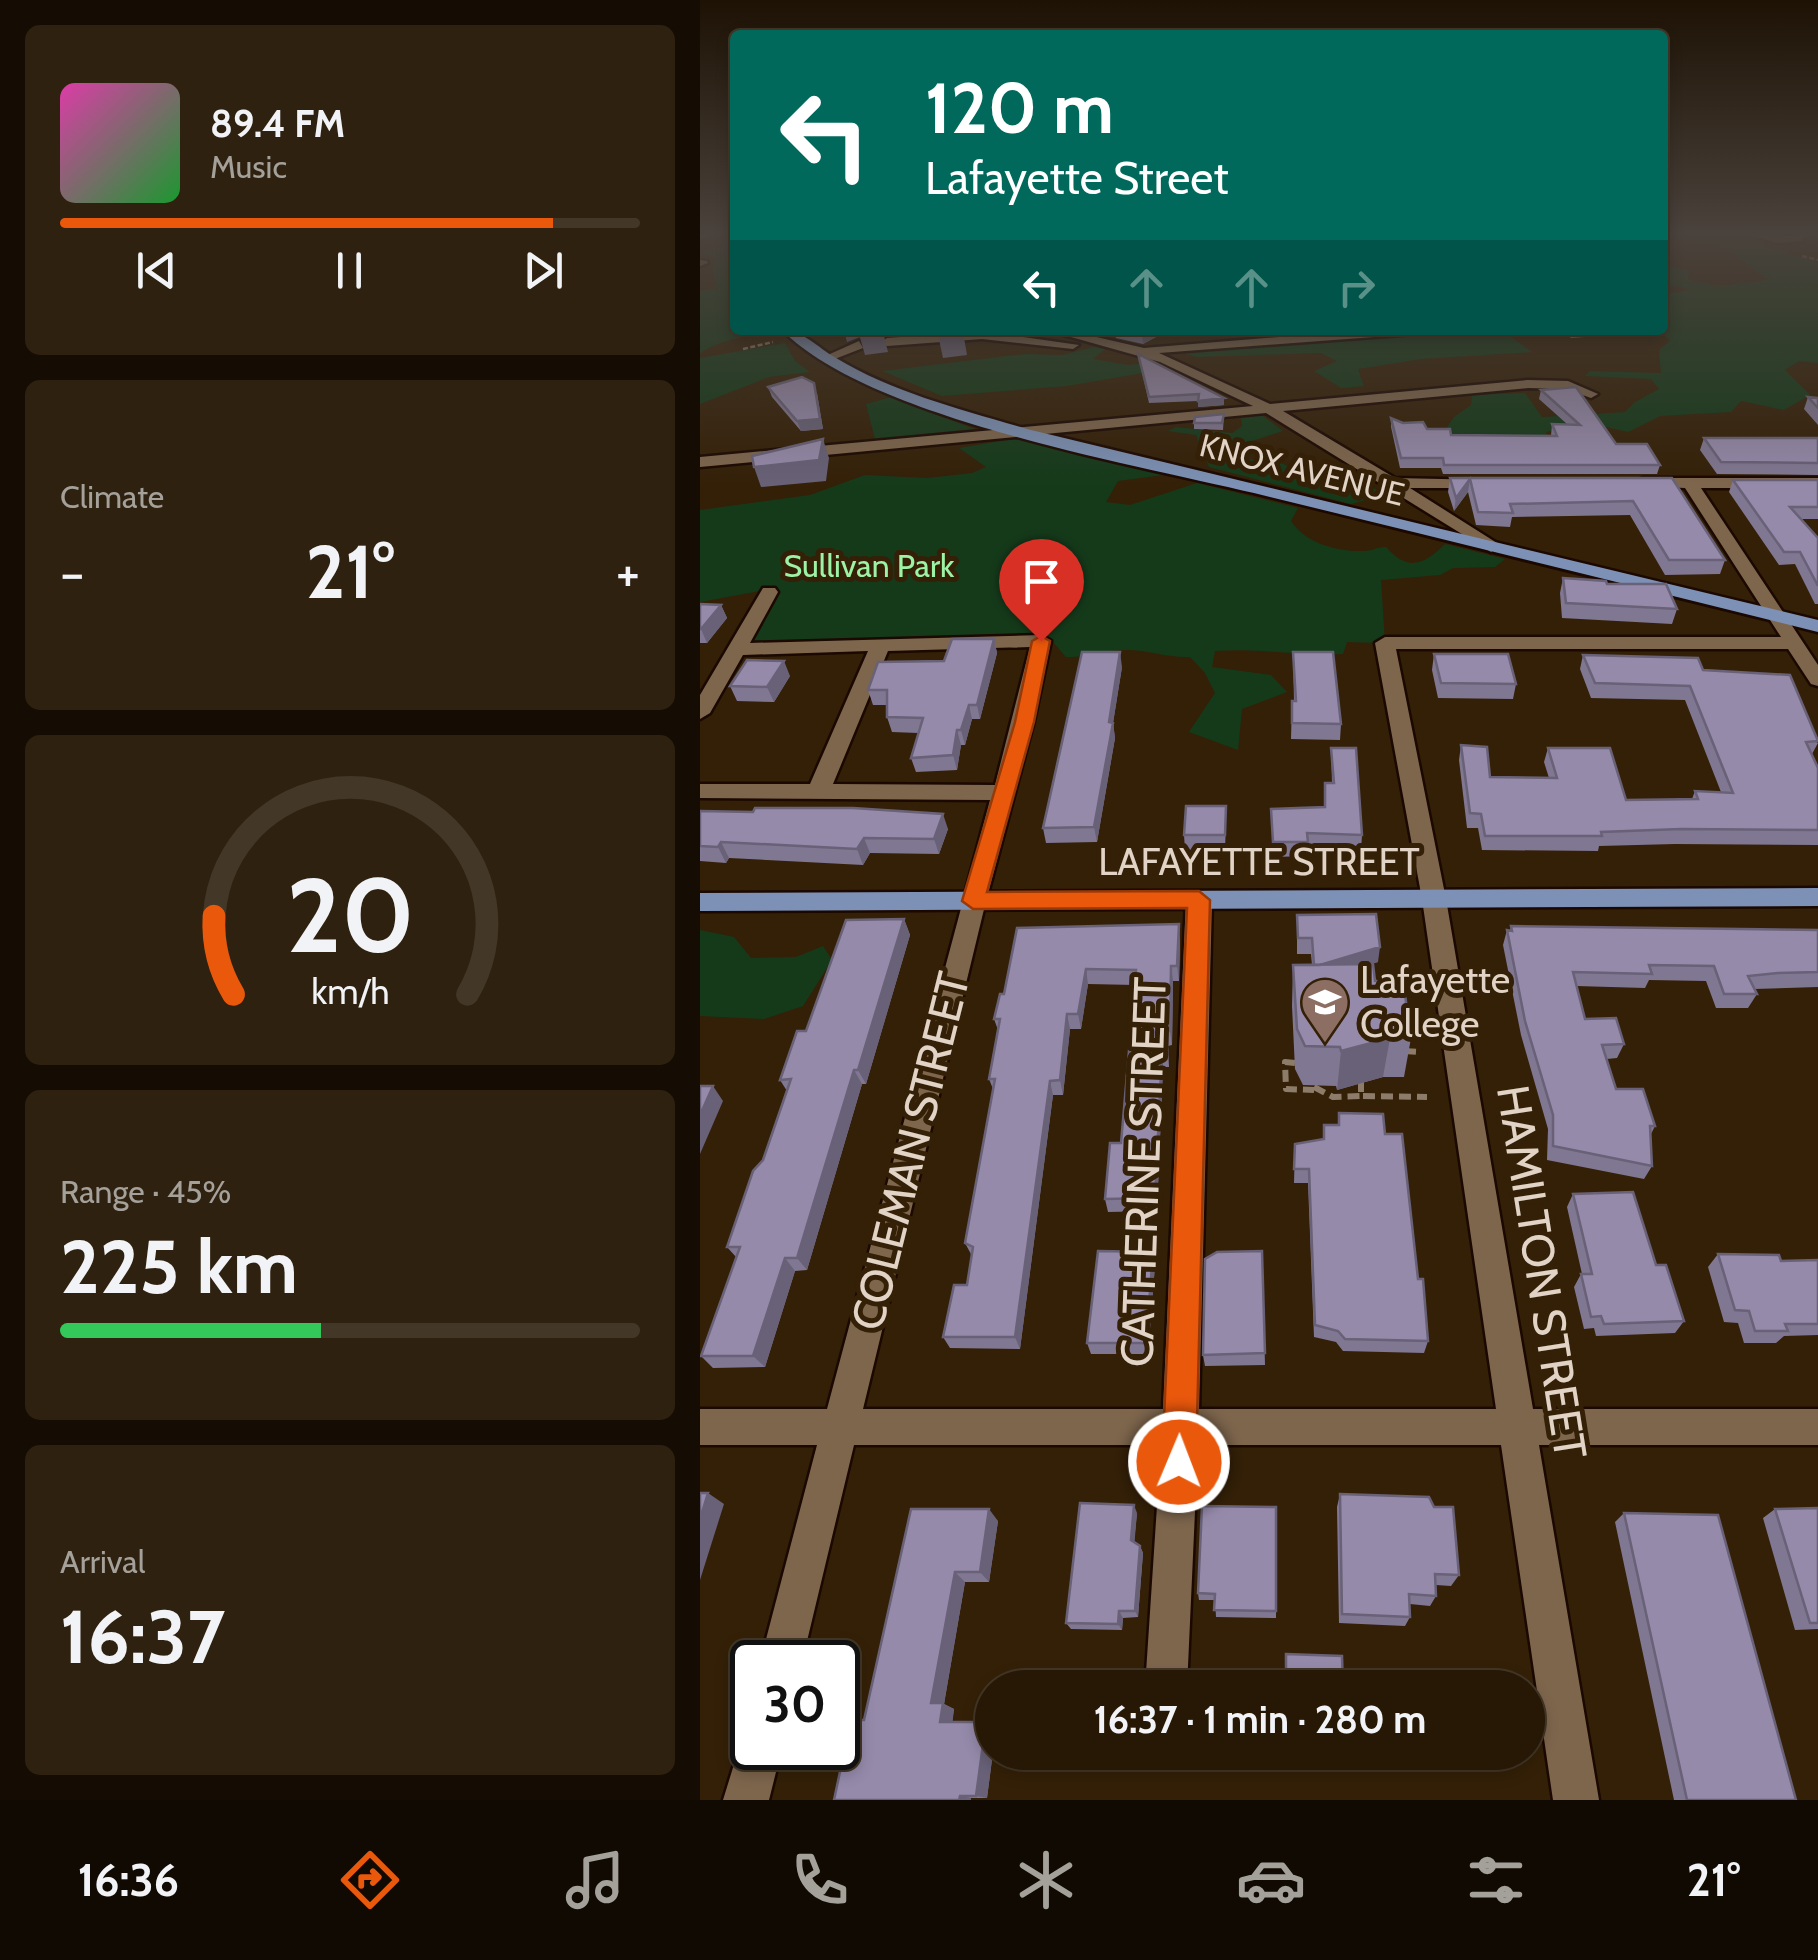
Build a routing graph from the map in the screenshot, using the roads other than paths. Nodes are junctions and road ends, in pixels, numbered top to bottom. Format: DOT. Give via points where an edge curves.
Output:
graph roads {
  1 [pos="795,335"];
  2 [pos="1072,335"];
  3 [pos="1345,335"];
  4 [pos="1092,340"];
  5 [pos="887,342"];
  6 [pos="859,345"];
  7 [pos="1138,350"];
  8 [pos="827,358"];
  9 [pos="1591,394"];
  10 [pos="1264,408"];
  11 [pos="1023,432"];
  12 [pos="700,462"];
  13 [pos="1390,483"];
  14 [pos="1502,483"];
  15 [pos="1634,483"];
  16 [pos="1690,483"];
  17 [pos="1818,484"];
  18 [pos="1491,546"];
  19 [pos="769,592"];
  20 [pos="1777,617"];
  21 [pos="1818,626"];
  22 [pos="1794,644"];
  23 [pos="880,646"];
  24 [pos="736,650"];
  25 [pos="1818,680"];
  26 [pos="700,713"];
  27 [pos="700,791"];
  28 [pos="818,793"];
  29 [pos="1005,793"];
  30 [pos="1818,897"];
  31 [pos="1434,899"];
  32 [pos="1199,900"];
  33 [pos="973,901"];
  34 [pos="700,902"];
  35 [pos="700,1427"];
  36 [pos="841,1427"];
  37 [pos="1178,1427"];
  38 [pos="1518,1427"];
  39 [pos="1818,1427"];
  40 [pos="787,1640"];
  41 [pos="1167,1670"];
  42 [pos="754,1770"];
  43 [pos="746,1800"];
  44 [pos="1576,1800"];
  1 -- 8 [label="main road, KNOX AVENUE"];
  2 -- 4 [label="street"];
  3 -- 7 [label="street"];
  4 -- 5 [label="street" via="1054,346 1006,337"];
  4 -- 7 [label="street"];
  6 -- 8 [label="street"];
  7 -- 10 [label="street"];
  8 -- 11 [label="main road, KNOX AVENUE" via="924,401"];
  9 -- 10 [label="street" via="1557,384"];
  10 -- 11 [label="street"];
  10 -- 13 [label="street"];
  11 -- 12 [label="street"];
  11 -- 18 [label="main road, KNOX AVENUE"];
  13 -- 14 [label="street"];
  13 -- 18 [label="street"];
  15 -- 16 [label="street"];
  16 -- 17 [label="street"];
  16 -- 20 [label="street"];
  18 -- 20 [label="main road, KNOX AVENUE"];
  19 -- 24 [label="street"];
  20 -- 21 [label="main road, KNOX AVENUE"];
  20 -- 22 [label="street"];
  22 -- 25 [label="street"];
  22 -- 31 [label="street, HAMILTON STREET" via="1385,643"];
  23 -- 24 [label="street"];
  23 -- 28 [label="street"];
  23 -- 29 [label="street, COLEMAN STREET" via="1041,641"];
  24 -- 26 [label="street"];
  27 -- 28 [label="street"];
  28 -- 29 [label="street"];
  29 -- 33 [label="street, COLEMAN STREET"];
  30 -- 31 [label="main road, LAFAYETTE STREET"];
  31 -- 32 [label="main road, LAFAYETTE STREET"];
  31 -- 38 [label="street, HAMILTON STREET"];
  32 -- 33 [label="main road, LAFAYETTE STREET"];
  32 -- 37 [label="street, CATHERINE STREET"];
  33 -- 34 [label="main road, LAFAYETTE STREET"];
  33 -- 36 [label="street, COLEMAN STREET"];
  35 -- 36 [label="street"];
  36 -- 37 [label="street"];
  36 -- 40 [label="street, COLEMAN STREET"];
  37 -- 38 [label="street"];
  37 -- 41 [label="street, CATHERINE STREET"];
  38 -- 39 [label="street"];
  38 -- 44 [label="street, HAMILTON STREET"];
  42 -- 43 [label="street"];
}
